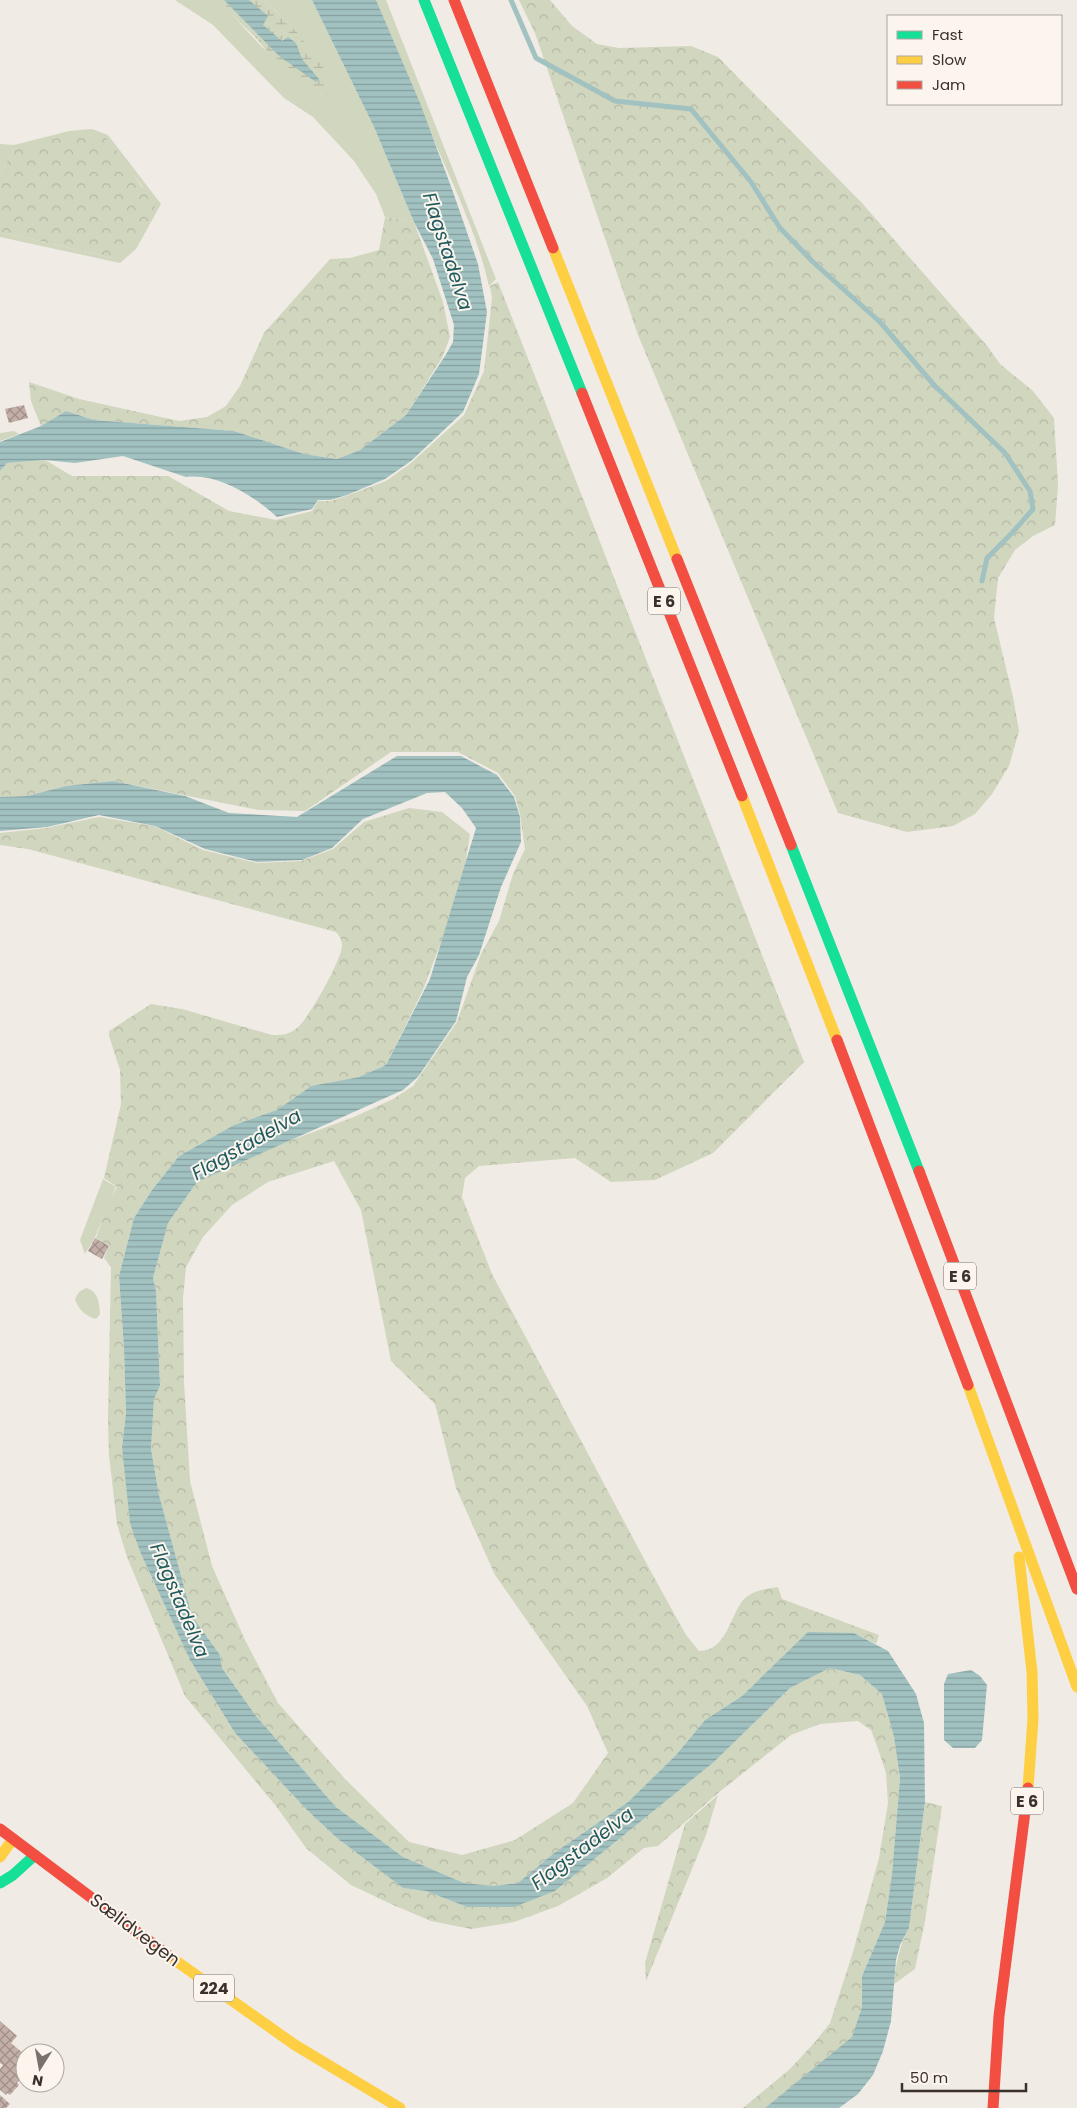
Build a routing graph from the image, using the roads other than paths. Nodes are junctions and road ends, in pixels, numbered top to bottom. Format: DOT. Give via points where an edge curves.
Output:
graph roads {
  1 [pos="424,0"];
  2 [pos="454,0"];
  3 [pos="1009,1494"];
  4 [pos="1077,1589"];
  5 [pos="1077,1687"];
  6 [pos="0,1829"];
  7 [pos="13,1838"];
  8 [pos="35,1856"];
  9 [pos="0,1857"];
  10 [pos="0,1883"];
  11 [pos="400,2108"];
  12 [pos="993,2108"];
  1 -- 3 [label="main road, E 6" via="808,960"];
  2 -- 4 [label="main road, E 6" via="843,974"];
  3 -- 5 [label="main road, E 6"];
  3 -- 12 [label="main road, E 6" via="1026,1608 1032,1674 1032,1741 998,2026"];
  6 -- 7 [label="main road, Sælidvegen / 224"];
  7 -- 8 [label="main road, Sælidvegen / 224"];
  7 -- 9 [label="main road"];
  8 -- 10 [label="main road"];
  8 -- 11 [label="main road, Sælidvegen / 224" via="286,2039"];
}
